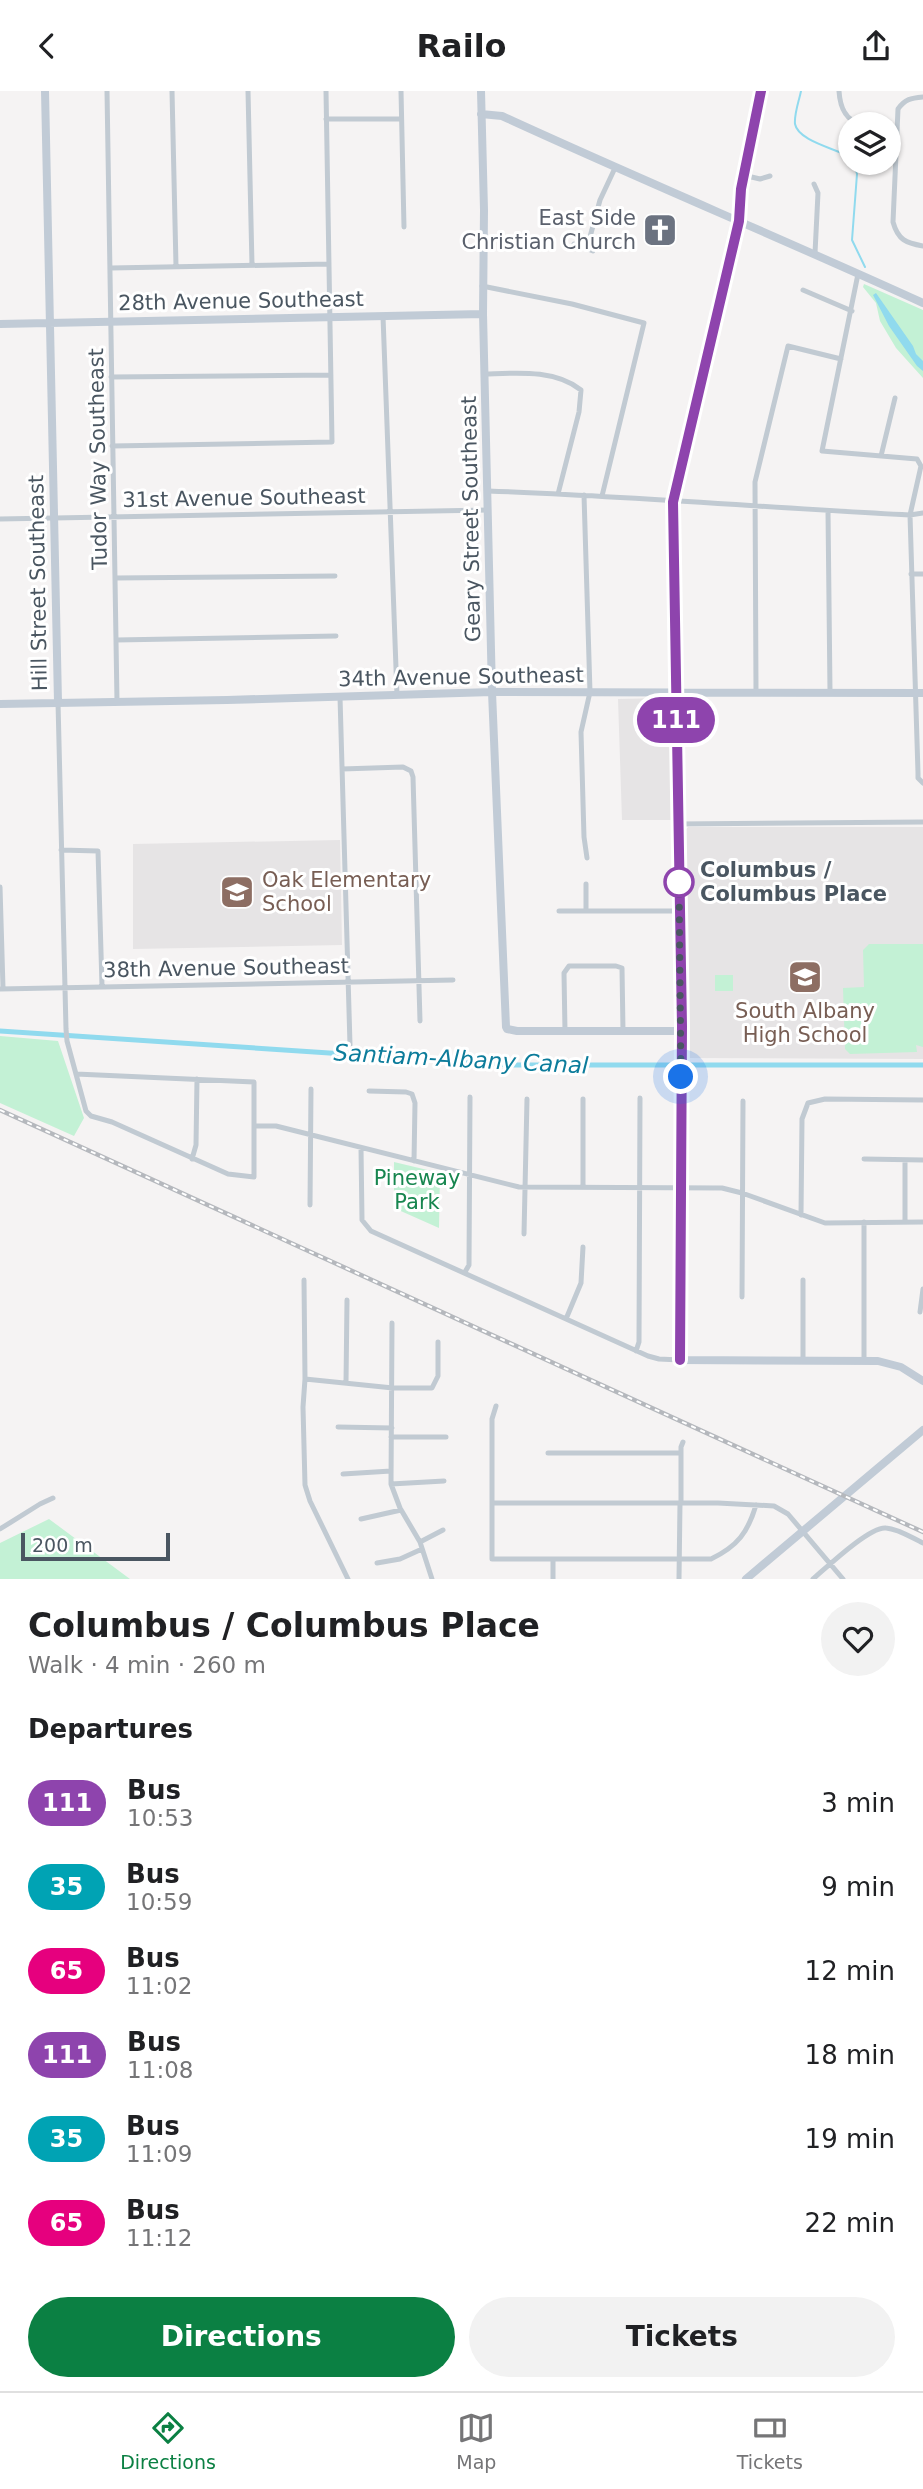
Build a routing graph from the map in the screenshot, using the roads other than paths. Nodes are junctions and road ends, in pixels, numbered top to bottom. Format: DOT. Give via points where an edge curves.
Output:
graph roads {
  1 [pos="45,91"];
  2 [pos="107,91"];
  3 [pos="172,91"];
  4 [pos="248,91"];
  5 [pos="326,91"];
  6 [pos="401,91"];
  7 [pos="481,91"];
  8 [pos="761,91"];
  9 [pos="839,91"];
  10 [pos="923,97"];
  11 [pos="844,112"];
  12 [pos="897,112"];
  13 [pos="481,114"];
  14 [pos="326,119"];
  15 [pos="401,119"];
  16 [pos="615,168"];
  17 [pos="743,175"];
  18 [pos="893,175"];
  19 [pos="770,176"];
  20 [pos="814,184"];
  21 [pos="739,221"];
  22 [pos="404,227"];
  23 [pos="574,244"];
  24 [pos="923,246"];
  25 [pos="815,253"];
  26 [pos="329,264"];
  27 [pos="252,265"];
  28 [pos="176,267"];
  29 [pos="111,268"];
  30 [pos="858,275"];
  31 [pos="482,285"];
  32 [pos="803,290"];
  33 [pos="923,303"];
  34 [pos="852,311"];
  35 [pos="482,314"];
  36 [pos="383,316"];
  37 [pos="330,317"];
  38 [pos="112,322"];
  39 [pos="50,323"];
  40 [pos="0,324"];
  41 [pos="841,359"];
  42 [pos="485,374"];
  43 [pos="331,375"];
  44 [pos="111,377"];
  45 [pos="895,398"];
  46 [pos="112,446"];
  47 [pos="881,456"];
  48 [pos="488,491"];
  49 [pos="558,494"];
  50 [pos="584,495"];
  51 [pos="602,496"];
  52 [pos="673,502"];
  53 [pos="755,506"];
  54 [pos="488,510"];
  55 [pos="390,511"];
  56 [pos="828,511"];
  57 [pos="923,513"];
  58 [pos="114,515"];
  59 [pos="911,516"];
  60 [pos="54,517"];
  61 [pos="0,519"];
  62 [pos="911,574"];
  63 [pos="923,574"];
  64 [pos="335,576"];
  65 [pos="115,578"];
  66 [pos="336,636"];
  67 [pos="116,639"];
  68 [pos="756,691"];
  69 [pos="492,692"];
  70 [pos="590,692"];
  71 [pos="675,692"];
  72 [pos="831,692"];
  73 [pos="919,693"];
  74 [pos="397,695"];
  75 [pos="340,697"];
  76 [pos="117,701"];
  77 [pos="58,702"];
  78 [pos="0,703"];
  79 [pos="342,769"];
  80 [pos="922,782"];
  81 [pos="923,822"];
  82 [pos="678,824"];
  83 [pos="61,850"];
  84 [pos="587,857"];
  85 [pos="586,884"];
  86 [pos="0,887"];
  87 [pos="559,911"];
  88 [pos="586,911"];
  89 [pos="680,911"];
  90 [pos="420,980"];
  91 [pos="453,980"];
  92 [pos="348,982"];
  93 [pos="102,986"];
  94 [pos="65,987"];
  95 [pos="1,988"];
  96 [pos="420,1021"];
  97 [pos="565,1031"];
  98 [pos="623,1031"];
  99 [pos="682,1031"];
  100 [pos="350,1045"];
  101 [pos="76,1073"];
  102 [pos="197,1079"];
  103 [pos="311,1089"];
  104 [pos="369,1091"];
  105 [pos="470,1097"];
  106 [pos="640,1098"];
  107 [pos="527,1099"];
  108 [pos="583,1099"];
  109 [pos="923,1100"];
  110 [pos="743,1101"];
  111 [pos="254,1126"];
  112 [pos="310,1134"];
  113 [pos="361,1148"];
  114 [pos="192,1159"];
  115 [pos="864,1159"];
  116 [pos="905,1160"];
  117 [pos="923,1160"];
  118 [pos="414,1161"];
  119 [pos="470,1175"];
  120 [pos="526,1187"];
  121 [pos="583,1187"];
  122 [pos="640,1187"];
  123 [pos="680,1187"];
  124 [pos="741,1193"];
  125 [pos="310,1205"];
  126 [pos="801,1215"];
  127 [pos="864,1222"];
  128 [pos="905,1222"];
  129 [pos="923,1222"];
  130 [pos="524,1234"];
  131 [pos="583,1247"];
  132 [pos="465,1272"];
  133 [pos="304,1280"];
  134 [pos="803,1280"];
  135 [pos="923,1289"];
  136 [pos="742,1297"];
  137 [pos="347,1300"];
  138 [pos="920,1312"];
  139 [pos="566,1319"];
  140 [pos="392,1323"];
  141 [pos="438,1342"];
  142 [pos="636,1351"];
  143 [pos="680,1360"];
  144 [pos="803,1360"];
  145 [pos="864,1360"];
  146 [pos="304,1379"];
  147 [pos="922,1379"];
  148 [pos="346,1383"];
  149 [pos="393,1388"];
  150 [pos="496,1406"];
  151 [pos="338,1427"];
  152 [pos="392,1429"];
  153 [pos="923,1430"];
  154 [pos="391,1437"];
  155 [pos="446,1437"];
  156 [pos="683,1442"];
  157 [pos="548,1453"];
  158 [pos="681,1453"];
  159 [pos="391,1471"];
  160 [pos="343,1474"];
  161 [pos="444,1481"];
  162 [pos="391,1484"];
  163 [pos="53,1498"];
  164 [pos="681,1502"];
  165 [pos="492,1503"];
  166 [pos="756,1505"];
  167 [pos="401,1510"];
  168 [pos="361,1519"];
  169 [pos="0,1529"];
  170 [pos="443,1530"];
  171 [pos="801,1532"];
  172 [pos="419,1542"];
  173 [pos="923,1543"];
  174 [pos="422,1549"];
  175 [pos="553,1559"];
  176 [pos="679,1559"];
  177 [pos="377,1563"];
  178 [pos="831,1564"];
  179 [pos="346,1579"];
  180 [pos="432,1579"];
  181 [pos="553,1579"];
  182 [pos="679,1579"];
  183 [pos="746,1579"];
  184 [pos="813,1579"];
  185 [pos="843,1579"];
  1 -- 39 [label="street, Hill Street Southeast"];
  2 -- 29 [label="street, Tudor Way Southeast"];
  3 -- 28 [label="street"];
  4 -- 27 [label="street"];
  5 -- 14 [label="street"];
  6 -- 15 [label="street"];
  7 -- 13 [label="street, Geary Street Southeast"];
  8 -- 17 [label="street"];
  9 -- 11 [label="street"];
  10 -- 12 [label="street" via="904,102"];
  13 -- 16 [label="street" via="502,116"];
  13 -- 31 [label="street, Geary Street Southeast"];
  14 -- 15 [label="street"];
  14 -- 26 [label="street"];
  15 -- 22 [label="street"];
  16 -- 21 [label="street"];
  16 -- 23 [label="street" via="600,200 590,250"];
  17 -- 19 [label="street"];
  17 -- 21 [label="street"];
  18 -- 24 [label="street" via="893,222 898,237"];
  20 -- 25 [label="street" via="818,193"];
  21 -- 25 [label="street"];
  21 -- 52 [label="street"];
  25 -- 30 [label="street"];
  26 -- 27 [label="street"];
  26 -- 37 [label="street"];
  27 -- 28 [label="street"];
  28 -- 29 [label="street"];
  29 -- 38 [label="street, Tudor Way Southeast"];
  30 -- 33 [label="street"];
  30 -- 34 [label="street"];
  31 -- 35 [label="street, Geary Street Southeast"];
  31 -- 51 [label="street" via="644,323"];
  32 -- 34 [label="street"];
  34 -- 41 [label="street"];
  35 -- 36 [label="street, 28th Avenue Southeast"];
  35 -- 42 [label="street, Geary Street Southeast"];
  36 -- 37 [label="street, 28th Avenue Southeast"];
  36 -- 55 [label="street"];
  37 -- 38 [label="street, 28th Avenue Southeast"];
  37 -- 43 [label="street"];
  38 -- 39 [label="street, 28th Avenue Southeast"];
  38 -- 44 [label="street, Tudor Way Southeast"];
  39 -- 40 [label="street, 28th Avenue Southeast"];
  39 -- 60 [label="street, Hill Street Southeast"];
  41 -- 47 [label="street" via="822,451"];
  41 -- 53 [label="street" via="788,347 755,482"];
  42 -- 48 [label="street, Geary Street Southeast"];
  42 -- 49 [label="street" via="536,374 581,390"];
  43 -- 44 [label="street"];
  43 -- 46 [label="street" via="332,442"];
  44 -- 46 [label="street, Tudor Way Southeast"];
  45 -- 47 [label="street"];
  46 -- 58 [label="street, Tudor Way Southeast"];
  47 -- 59 [label="street" via="917,459 921,466"];
  48 -- 49 [label="street"];
  48 -- 54 [label="street, Geary Street Southeast"];
  49 -- 50 [label="street"];
  50 -- 51 [label="street"];
  50 -- 70 [label="street"];
  51 -- 52 [label="street"];
  52 -- 53 [label="street"];
  52 -- 71 [label="street"];
  53 -- 56 [label="street"];
  53 -- 68 [label="street"];
  54 -- 55 [label="street, 31st Avenue Southeast"];
  54 -- 69 [label="street, Geary Street Southeast"];
  55 -- 58 [label="street, 31st Avenue Southeast"];
  55 -- 74 [label="street"];
  56 -- 59 [label="street"];
  56 -- 72 [label="street"];
  57 -- 59 [label="street"];
  58 -- 60 [label="street, 31st Avenue Southeast"];
  58 -- 65 [label="street, Tudor Way Southeast"];
  59 -- 62 [label="street"];
  60 -- 61 [label="street, 31st Avenue Southeast"];
  60 -- 77 [label="street, Hill Street Southeast"];
  62 -- 63 [label="street"];
  62 -- 73 [label="street"];
  64 -- 65 [label="street"];
  65 -- 67 [label="street, Tudor Way Southeast"];
  66 -- 67 [label="street"];
  67 -- 76 [label="street, Tudor Way Southeast"];
  68 -- 71 [label="street, 34th Avenue Southeast"];
  68 -- 72 [label="street, 34th Avenue Southeast"];
  69 -- 70 [label="street, 34th Avenue Southeast"];
  69 -- 74 [label="street, 34th Avenue Southeast"];
  69 -- 97 [label="street, Geary Street Southeast" via="508,1029"];
  70 -- 71 [label="street, 34th Avenue Southeast"];
  70 -- 84 [label="street" via="581,732"];
  71 -- 82 [label="street"];
  72 -- 73 [label="street, 34th Avenue Southeast"];
  73 -- 80 [label="street" via="918,773"];
  74 -- 75 [label="street, 34th Avenue Southeast"];
  75 -- 76 [label="street, 34th Avenue Southeast"];
  75 -- 79 [label="street"];
  76 -- 77 [label="street, 34th Avenue Southeast"];
  77 -- 78 [label="street, 34th Avenue Southeast"];
  77 -- 83 [label="street, Hill Street Southeast"];
  79 -- 90 [label="street" via="403,767 411,771"];
  79 -- 92 [label="street"];
  81 -- 82 [label="street"];
  82 -- 89 [label="street"];
  83 -- 93 [label="street" via="98,851"];
  83 -- 94 [label="street, Hill Street Southeast"];
  85 -- 88 [label="street"];
  86 -- 95 [label="street"];
  87 -- 88 [label="street"];
  88 -- 89 [label="street"];
  89 -- 99 [label="street"];
  90 -- 91 [label="street, 38th Avenue Southeast"];
  90 -- 92 [label="street, 38th Avenue Southeast"];
  90 -- 96 [label="street"];
  92 -- 93 [label="street, 38th Avenue Southeast"];
  92 -- 100 [label="street"];
  93 -- 94 [label="street, 38th Avenue Southeast"];
  94 -- 95 [label="street, 38th Avenue Southeast"];
  94 -- 101 [label="street, Hill Street Southeast" via="66,1041"];
  97 -- 98 [label="street"];
  97 -- 98 [label="street" via="564,973 569,966 622,968"];
  98 -- 99 [label="street"];
  99 -- 123 [label="street"];
  101 -- 102 [label="street"];
  101 -- 114 [label="street, Hill Street Southeast" via="91,1116"];
  102 -- 111 [label="street" via="254,1082"];
  102 -- 114 [label="street"];
  103 -- 112 [label="street"];
  104 -- 118 [label="street" via="412,1094"];
  105 -- 119 [label="street"];
  106 -- 122 [label="street"];
  107 -- 120 [label="street"];
  108 -- 121 [label="street"];
  109 -- 126 [label="street" via="825,1099 808,1103 802,1119"];
  110 -- 124 [label="street"];
  111 -- 112 [label="street"];
  111 -- 114 [label="street, Hill Street Southeast" via="254,1177 228,1174"];
  112 -- 113 [label="street"];
  112 -- 125 [label="street"];
  113 -- 118 [label="street"];
  113 -- 132 [label="street" via="361,1210 366,1225"];
  115 -- 116 [label="street"];
  116 -- 117 [label="street"];
  116 -- 128 [label="street"];
  118 -- 119 [label="street"];
  119 -- 120 [label="street"];
  119 -- 132 [label="street" via="469,1265"];
  120 -- 121 [label="street"];
  120 -- 130 [label="street"];
  121 -- 122 [label="street"];
  122 -- 123 [label="street"];
  122 -- 142 [label="street"];
  123 -- 124 [label="street"];
  123 -- 143 [label="street"];
  124 -- 126 [label="street"];
  124 -- 136 [label="street"];
  126 -- 127 [label="street" via="825,1223"];
  127 -- 128 [label="street"];
  127 -- 145 [label="street"];
  128 -- 129 [label="street"];
  131 -- 139 [label="street" via="581,1283"];
  132 -- 139 [label="street"];
  133 -- 146 [label="street"];
  134 -- 144 [label="street"];
  135 -- 138 [label="street"];
  137 -- 148 [label="street"];
  139 -- 142 [label="street"];
  140 -- 149 [label="street"];
  141 -- 149 [label="street" via="436,1384 426,1389"];
  142 -- 143 [label="street"];
  143 -- 144 [label="street"];
  144 -- 145 [label="street"];
  145 -- 147 [label="street" via="889,1363"];
  146 -- 148 [label="street"];
  146 -- 179 [label="street" via="305,1485"];
  148 -- 149 [label="street"];
  149 -- 152 [label="street"];
  150 -- 165 [label="street"];
  151 -- 152 [label="street"];
  152 -- 154 [label="street"];
  153 -- 171 [label="street"];
  154 -- 155 [label="street"];
  154 -- 159 [label="street"];
  156 -- 158 [label="street"];
  157 -- 158 [label="street"];
  158 -- 164 [label="street"];
  159 -- 160 [label="street"];
  159 -- 162 [label="street"];
  161 -- 162 [label="street"];
  162 -- 167 [label="street"];
  163 -- 169 [label="street"];
  164 -- 165 [label="street"];
  164 -- 166 [label="street"];
  164 -- 176 [label="street"];
  165 -- 175 [label="street" via="492,1559"];
  166 -- 171 [label="street" via="774,1506 788,1514"];
  166 -- 176 [label="street" via="745,1534 721,1554 711,1559"];
  167 -- 168 [label="street"];
  167 -- 172 [label="street"];
  170 -- 172 [label="street"];
  171 -- 178 [label="street"];
  171 -- 183 [label="street"];
  172 -- 174 [label="street"];
  173 -- 178 [label="street" via="883,1527"];
  174 -- 177 [label="street"];
  174 -- 180 [label="street"];
  175 -- 176 [label="street"];
  175 -- 181 [label="street"];
  176 -- 182 [label="street"];
  178 -- 184 [label="street"];
  178 -- 185 [label="street"];
}
